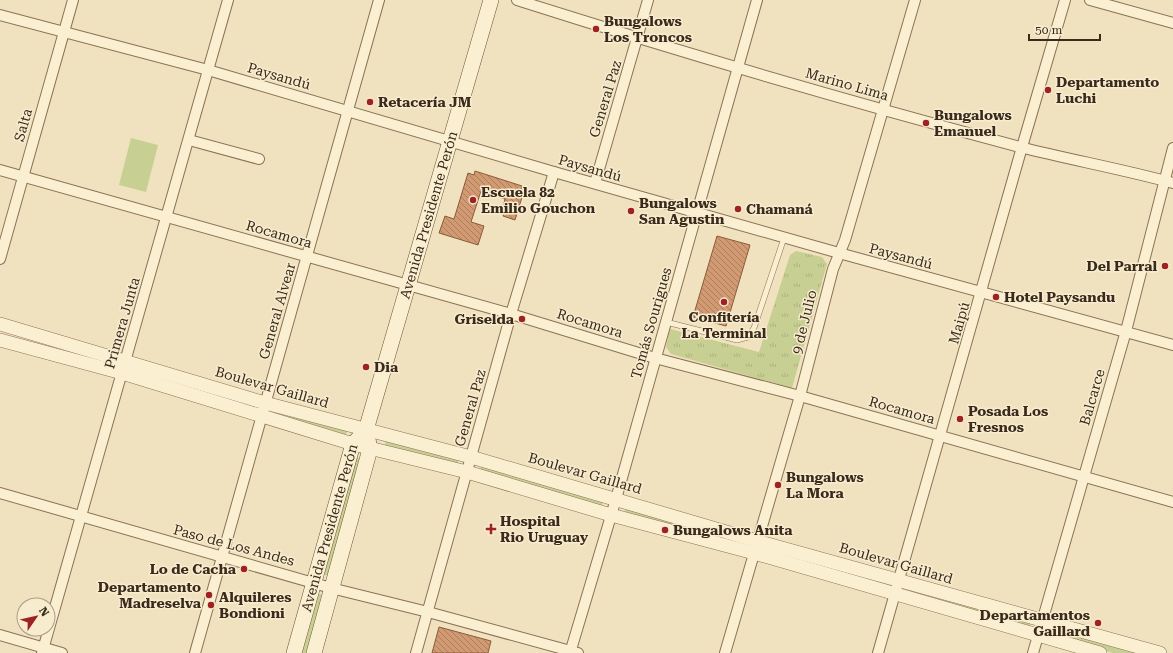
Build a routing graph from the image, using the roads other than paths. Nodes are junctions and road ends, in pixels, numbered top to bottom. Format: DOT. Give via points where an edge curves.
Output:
graph roads {
  1 [pos="73,0"];
  2 [pos="379,0"];
  3 [pos="491,0"];
  4 [pos="517,0"];
  5 [pos="648,0"];
  6 [pos="757,0"];
  7 [pos="915,0"];
  8 [pos="1065,0"];
  9 [pos="1090,0"];
  10 [pos="225,1"];
  11 [pos="0,14"];
  12 [pos="1173,23"];
  13 [pos="64,33"];
  14 [pos="638,38"];
  15 [pos="737,66"];
  16 [pos="208,70"];
  17 [pos="882,109"];
  18 [pos="348,110"];
  19 [pos="189,140"];
  20 [pos="450,143"];
  21 [pos="1022,147"];
  22 [pos="1173,148"];
  23 [pos="259,159"];
  24 [pos="0,170"];
  25 [pos="554,172"];
  26 [pos="22,177"];
  27 [pos="1168,182"];
  28 [pos="595,184"];
  29 [pos="696,213"];
  30 [pos="167,216"];
  31 [pos="784,238"];
  32 [pos="839,253"];
  33 [pos="308,256"];
  34 [pos="0,259"];
  35 [pos="409,286"];
  36 [pos="982,293"];
  37 [pos="512,314"];
  38 [pos="666,322"];
  39 [pos="0,324"];
  40 [pos="1126,331"];
  41 [pos="0,340"];
  42 [pos="1173,344"];
  43 [pos="655,358"];
  44 [pos="125,360"];
  45 [pos="122,373"];
  46 [pos="800,396"];
  47 [pos="264,409"];
  48 [pos="366,430"];
  49 [pos="941,436"];
  50 [pos="353,444"];
  51 [pos="370,449"];
  52 [pos="471,457"];
  53 [pos="467,472"];
  54 [pos="1083,476"];
  55 [pos="0,493"];
  56 [pos="616,499"];
  57 [pos="1173,502"];
  58 [pos="611,514"];
  59 [pos="81,517"];
  60 [pos="757,540"];
  61 [pos="754,553"];
  62 [pos="221,557"];
  63 [pos="899,580"];
  64 [pos="313,582"];
  65 [pos="331,588"];
  66 [pos="894,593"];
  67 [pos="428,612"];
  68 [pos="1042,620"];
  69 [pos="0,635"];
  70 [pos="1038,636"];
  71 [pos="43,650"];
  72 [pos="573,652"];
  73 [pos="62,653"];
  74 [pos="195,653"];
  75 [pos="294,653"];
  76 [pos="314,653"];
  77 [pos="416,653"];
  78 [pos="725,653"];
  79 [pos="878,653"];
  80 [pos="1033,653"];
  81 [pos="1100,653"];
  82 [pos="1160,653"];
  1 -- 13 [label="street, Salta"];
  2 -- 18 [label="street, General Alvear"];
  3 -- 20 [label="main road, Avenida Presidente Perón"];
  4 -- 14 [label="street, Marino Lima"];
  5 -- 14 [label="street, General Paz"];
  6 -- 15 [label="street, Tomás Sourigues"];
  7 -- 17 [label="street, 9 de Julio"];
  8 -- 21 [label="street, Maipú"];
  9 -- 12 [label="street"];
  10 -- 16 [label="street, Primera Junta"];
  11 -- 13 [label="street, Paysandú"];
  13 -- 16 [label="street, Paysandú"];
  13 -- 26 [label="street, Salta"];
  14 -- 15 [label="street, Marino Lima"];
  14 -- 28 [label="street, General Paz"];
  15 -- 17 [label="street, Marino Lima"];
  15 -- 29 [label="street, Tomás Sourigues"];
  16 -- 18 [label="street, Paysandú"];
  16 -- 19 [label="street, Primera Junta"];
  17 -- 21 [label="street, Marino Lima"];
  17 -- 32 [label="street, 9 de Julio"];
  18 -- 20 [label="street, Paysandú"];
  18 -- 33 [label="street, General Alvear"];
  19 -- 23 [label="street"];
  19 -- 30 [label="street, Primera Junta"];
  20 -- 25 [label="street, Paysandú"];
  20 -- 35 [label="main road, Avenida Presidente Perón"];
  21 -- 27 [label="street, Marino Lima"];
  21 -- 36 [label="street, Maipú"];
  22 -- 27 [label="street, Balcarce"];
  24 -- 26 [label="street, Rocamora"];
  25 -- 28 [label="street, Paysandú"];
  25 -- 37 [label="street, General Paz"];
  26 -- 30 [label="street, Rocamora"];
  26 -- 34 [label="street, Salta"];
  27 -- 40 [label="street, Balcarce"];
  28 -- 29 [label="street, Paysandú"];
  29 -- 31 [label="street, Paysandú"];
  29 -- 38 [label="street, Tomás Sourigues"];
  30 -- 33 [label="street, Rocamora"];
  30 -- 44 [label="street, Primera Junta"];
  31 -- 32 [label="street, Paysandú"];
  31 -- 38 [label="lane" via="754,328 748,337 737,340"];
  32 -- 36 [label="street, Paysandú"];
  32 -- 46 [label="street, 9 de Julio"];
  33 -- 35 [label="street, Rocamora"];
  33 -- 47 [label="street, General Alvear"];
  35 -- 37 [label="street, Rocamora"];
  35 -- 48 [label="main road, Avenida Presidente Perón"];
  36 -- 40 [label="street, Paysandú"];
  36 -- 49 [label="street, Maipú"];
  37 -- 43 [label="street, Rocamora"];
  37 -- 52 [label="street, General Paz"];
  38 -- 43 [label="street, Tomás Sourigues"];
  39 -- 44 [label="street, Boulevar Gaillard"];
  40 -- 42 [label="street, Paysandú"];
  40 -- 54 [label="street, Balcarce"];
  41 -- 45 [label="street, Boulevar Gaillard"];
  43 -- 46 [label="street, Rocamora"];
  43 -- 56 [label="street, Tomás Sourigues"];
  44 -- 45 [label="street, Primera Junta"];
  44 -- 47 [label="street, Boulevar Gaillard"];
  45 -- 47 [label="street, Boulevar Gaillard"];
  45 -- 59 [label="street, Primera Junta"];
  46 -- 49 [label="street, Rocamora"];
  46 -- 60 [label="street, 9 de Julio"];
  47 -- 48 [label="street, Boulevar Gaillard"];
  47 -- 50 [label="street, Boulevar Gaillard"];
  47 -- 62 [label="street, General Alvear"];
  48 -- 50 [label="main road, Avenida Presidente Perón"];
  48 -- 51 [label="main road, Avenida Presidente Perón"];
  48 -- 52 [label="street, Boulevar Gaillard"];
  49 -- 54 [label="street, Rocamora"];
  49 -- 63 [label="street, Maipú"];
  50 -- 51 [label="street, Boulevar Gaillard"];
  50 -- 64 [label="main road, Avenida Presidente Perón"];
  51 -- 53 [label="street, Boulevar Gaillard"];
  51 -- 65 [label="main road, Avenida Presidente Perón"];
  52 -- 53 [label="street, General Paz"];
  52 -- 56 [label="street, Boulevar Gaillard"];
  53 -- 58 [label="street, Boulevar Gaillard"];
  53 -- 67 [label="street, General Paz"];
  54 -- 57 [label="street, Rocamora"];
  54 -- 68 [label="street, Balcarce"];
  55 -- 59 [label="street, Paso de Los Andes"];
  56 -- 58 [label="street, Tomás Sourigues"];
  56 -- 60 [label="street, Boulevar Gaillard"];
  58 -- 61 [label="street, Boulevar Gaillard"];
  58 -- 72 [label="street, Tomás Sourigues"];
  59 -- 62 [label="street, Paso de Los Andes"];
  59 -- 71 [label="street, Primera Junta"];
  60 -- 61 [label="street, 9 de Julio"];
  60 -- 63 [label="street, Boulevar Gaillard"];
  61 -- 66 [label="street, Boulevar Gaillard"];
  61 -- 78 [label="street, 9 de Julio"];
  62 -- 64 [label="street, Paso de Los Andes"];
  62 -- 74 [label="street, General Alvear"];
  63 -- 66 [label="street, Maipú"];
  63 -- 68 [label="street, Boulevar Gaillard"];
  64 -- 65 [label="street, Paso de Los Andes"];
  64 -- 75 [label="main road, Avenida Presidente Perón"];
  65 -- 67 [label="street, Paso de Los Andes"];
  65 -- 76 [label="main road, Avenida Presidente Perón"];
  66 -- 70 [label="street, Boulevar Gaillard"];
  66 -- 79 [label="street, Maipú"];
  67 -- 72 [label="street, Paso de Los Andes"];
  67 -- 77 [label="street, General Paz"];
  68 -- 70 [label="street, Balcarce"];
  68 -- 82 [label="street, Boulevar Gaillard"];
  69 -- 71 [label="street"];
  70 -- 80 [label="street, Balcarce"];
  70 -- 81 [label="street, Boulevar Gaillard"];
  71 -- 73 [label="street"];
}
